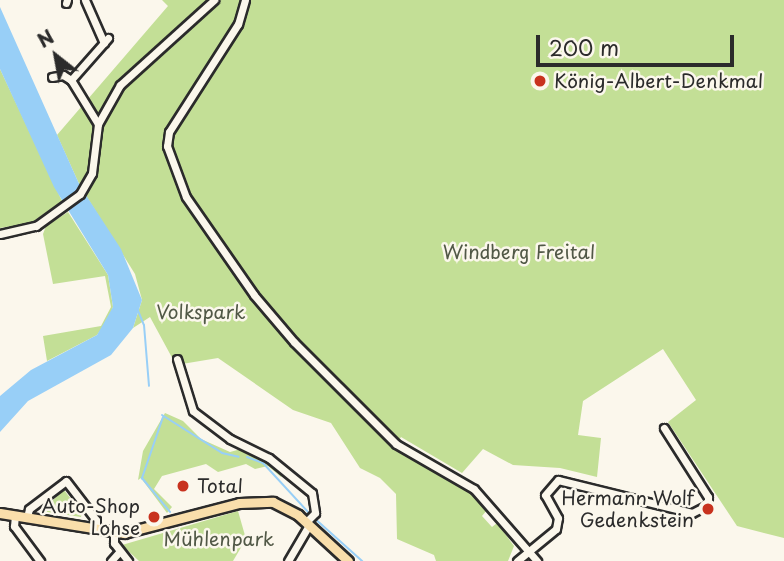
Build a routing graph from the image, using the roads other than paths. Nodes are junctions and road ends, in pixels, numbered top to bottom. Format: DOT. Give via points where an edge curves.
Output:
graph roads {
  1 [pos="85,0"];
  2 [pos="214,0"];
  3 [pos="245,0"];
  4 [pos="52,77"];
  5 [pos="71,80"];
  6 [pos="98,124"];
  7 [pos="0,234"];
  8 [pos="177,359"];
  9 [pos="664,428"];
  10 [pos="0,513"];
  11 [pos="15,515"];
  12 [pos="27,517"];
  13 [pos="310,520"];
  14 [pos="96,529"];
  15 [pos="114,533"];
  16 [pos="120,551"];
  17 [pos="527,554"];
  18 [pos="40,561"];
  19 [pos="111,561"];
  20 [pos="128,561"];
  21 [pos="289,561"];
  22 [pos="348,561"];
  23 [pos="517,561"];
  24 [pos="537,561"];
  1 -- 5 [label="street" via="106,40"];
  2 -- 6 [label="street" via="120,85"];
  3 -- 17 [label="street" via="238,24 169,131 167,146 186,197 294,342 396,444 474,489"];
  4 -- 5 [label="street" via="63,75"];
  5 -- 6 [label="street"];
  6 -- 7 [label="street" via="92,173 84,190 31,228"];
  8 -- 13 [label="street" via="193,411 230,439 269,458 312,493"];
  9 -- 17 [label="street" via="708,497 708,505 692,513 558,480 545,495 558,518 556,529"];
  10 -- 11 [label="main road"];
  11 -- 12 [label="main road"];
  11 -- 18 [label="street" via="14,526"];
  12 -- 14 [label="main road"];
  12 -- 14 [label="street" via="29,509 66,481 96,520"];
  13 -- 15 [label="main road" via="282,506 254,501"];
  13 -- 21 [label="street"];
  13 -- 22 [label="main road"];
  14 -- 15 [label="main road"];
  15 -- 16 [label="street"];
  16 -- 19 [label="street"];
  16 -- 20 [label="street"];
  17 -- 23 [label="street"];
  17 -- 24 [label="street"];
}
